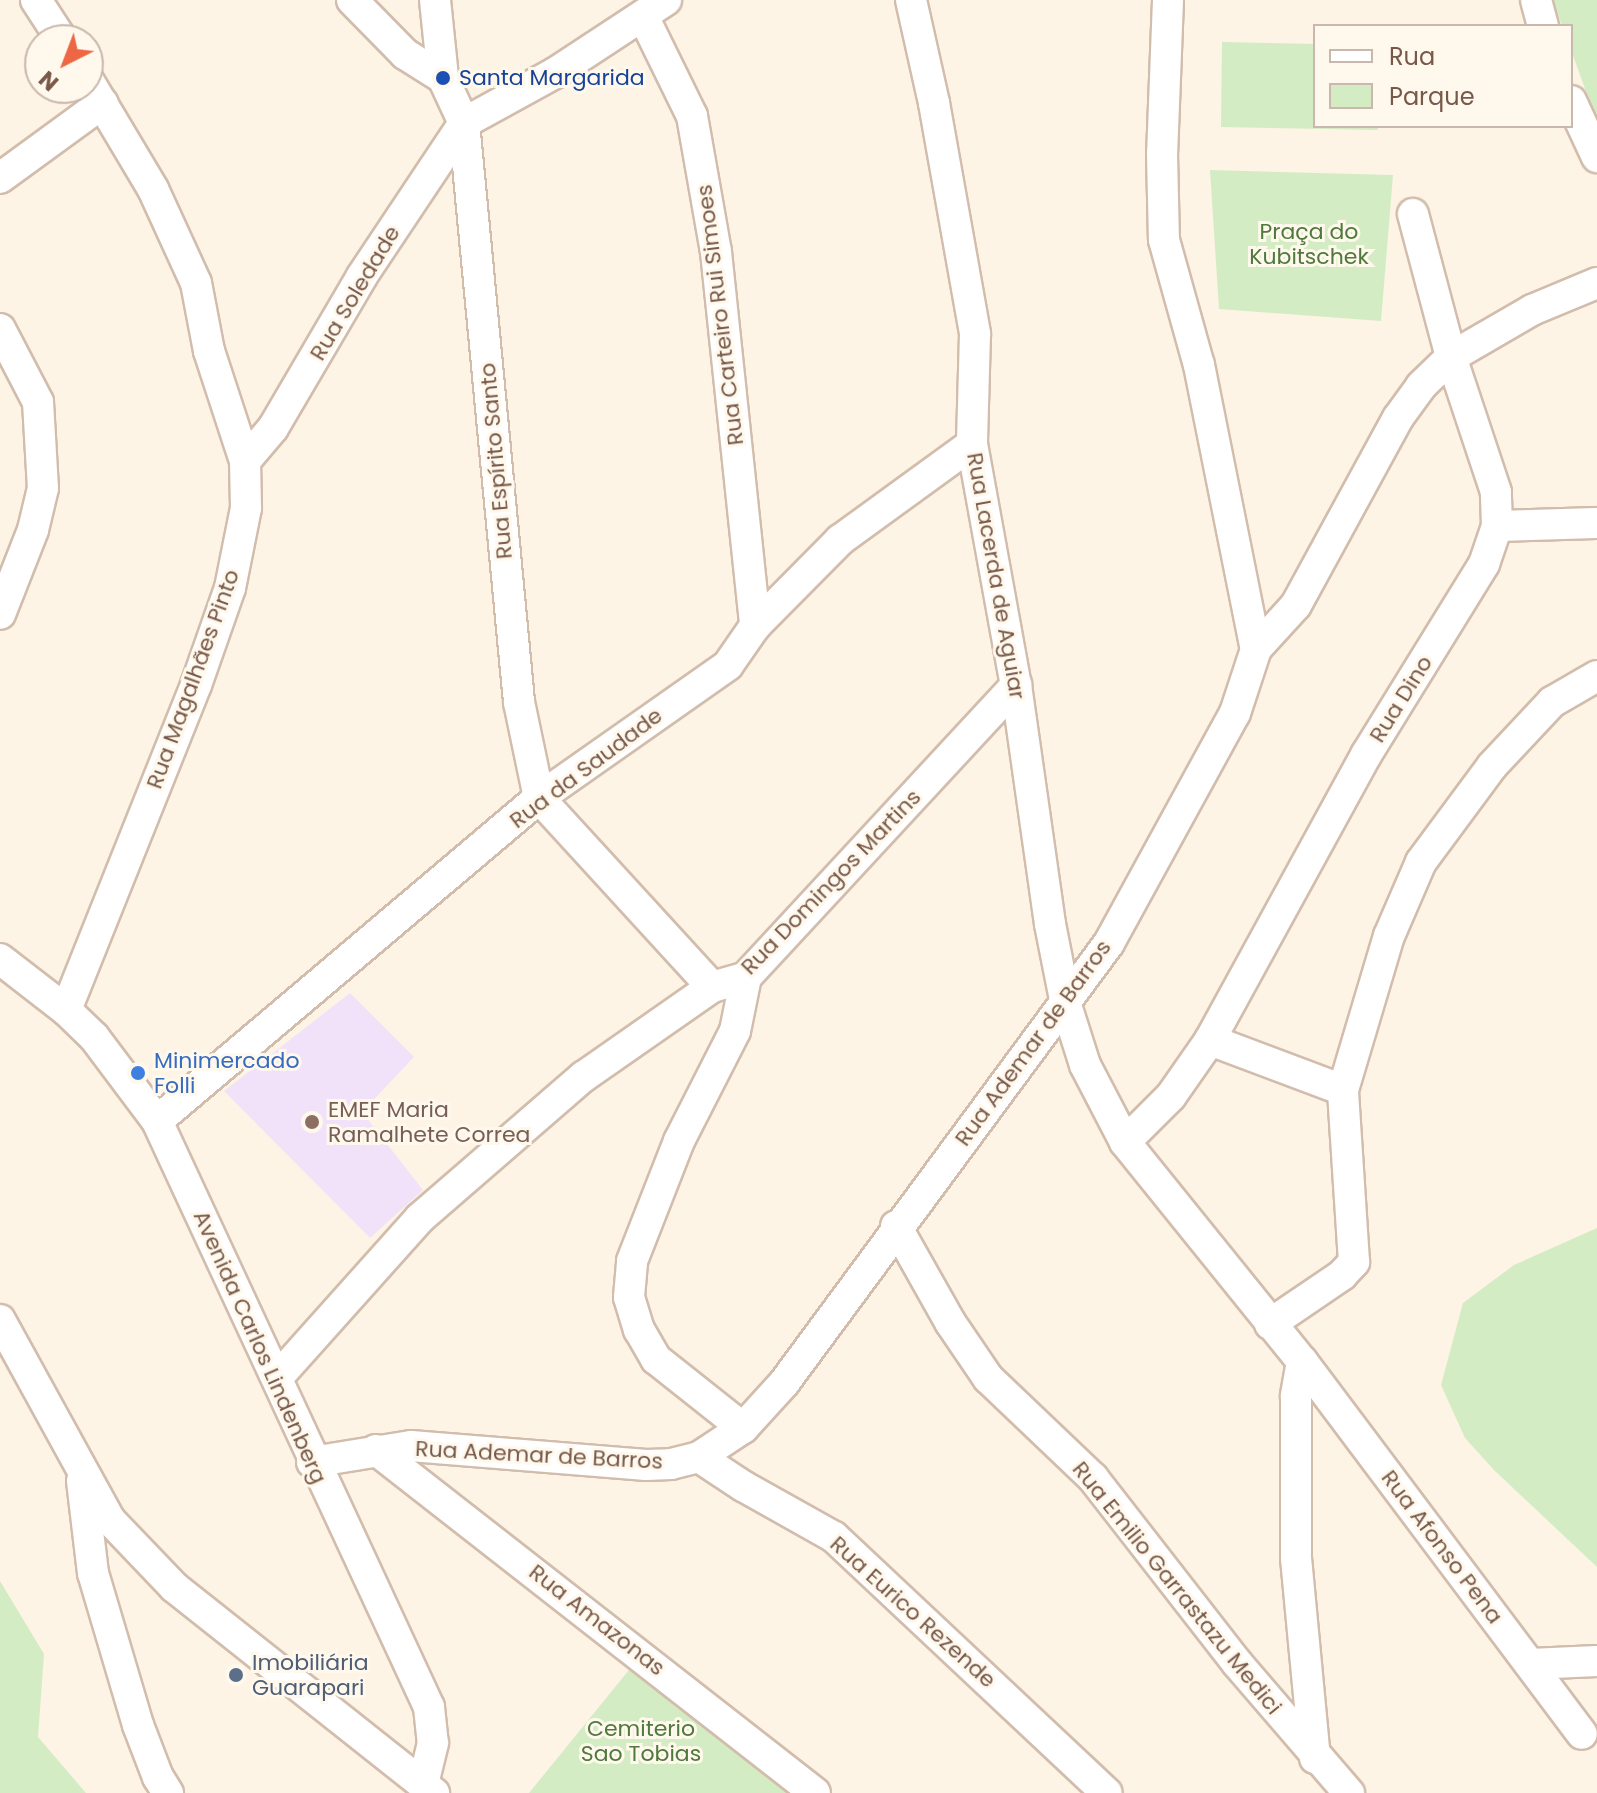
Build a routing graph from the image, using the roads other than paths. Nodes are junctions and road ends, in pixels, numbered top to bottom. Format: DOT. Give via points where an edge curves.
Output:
graph roads {
  1 [pos="36,0"];
  2 [pos="352,0"];
  3 [pos="435,0"];
  4 [pos="911,0"];
  5 [pos="1168,0"];
  6 [pos="1536,0"];
  7 [pos="654,8"];
  8 [pos="52,24"];
  9 [pos="1542,24"];
  10 [pos="443,78"];
  11 [pos="82,104"];
  12 [pos="104,104"];
  13 [pos="1573,105"];
  14 [pos="464,123"];
  15 [pos="1597,157"];
  16 [pos="0,178"];
  17 [pos="1413,214"];
  18 [pos="1597,283"];
  19 [pos="0,329"];
  20 [pos="1451,357"];
  21 [pos="972,444"];
  22 [pos="245,461"];
  23 [pos="1597,523"];
  24 [pos="1497,526"];
  25 [pos="0,614"];
  26 [pos="755,626"];
  27 [pos="1256,649"];
  28 [pos="1597,676"];
  29 [pos="1016,685"];
  30 [pos="539,798"];
  31 [pos="0,959"];
  32 [pos="746,977"];
  33 [pos="712,987"];
  34 [pos="1066,1005"];
  35 [pos="66,1010"];
  36 [pos="1210,1040"];
  37 [pos="1343,1090"];
  38 [pos="157,1121"];
  39 [pos="1125,1142"];
  40 [pos="896,1226"];
  41 [pos="0,1320"];
  42 [pos="1270,1324"];
  43 [pos="1302,1361"];
  44 [pos="277,1378"];
  45 [pos="743,1428"];
  46 [pos="376,1450"];
  47 [pos="699,1457"];
  48 [pos="312,1462"];
  49 [pos="80,1467"];
  50 [pos="1597,1661"];
  51 [pos="1530,1664"];
  52 [pos="1582,1734"];
  53 [pos="1315,1758"];
  54 [pos="428,1788"];
  55 [pos="168,1793"];
  56 [pos="815,1793"];
  57 [pos="1107,1793"];
  58 [pos="1349,1793"];
  1 -- 8 [label="street"];
  2 -- 10 [label="street" via="405,54"];
  3 -- 10 [label="street"];
  4 -- 21 [label="street, Rua Lacerda de Aguiar" via="975,334"];
  5 -- 27 [label="street" via="1164,240 1199,365"];
  6 -- 9 [label="street"];
  7 -- 14 [label="street" via="555,73"];
  7 -- 26 [label="street, Rua Carteiro Rui Simoes" via="692,116 716,252"];
  10 -- 14 [label="street, Rua Espírito Santo"];
  11 -- 16 [label="street"];
  12 -- 22 [label="street, Rua Magalhães Pinto" via="153,189 196,283 209,351"];
  13 -- 15 [label="street"];
  14 -- 22 [label="street, Rua Soledade" via="362,276 273,428"];
  14 -- 30 [label="street, Rua Espírito Santo" via="519,702"];
  17 -- 20 [label="street, Rua Dino"];
  18 -- 20 [label="street, Rua Ademar de Barros" via="1532,310"];
  19 -- 25 [label="street" via="38,402 43,488 33,530"];
  20 -- 24 [label="street, Rua Dino" via="1496,492"];
  20 -- 27 [label="street, Rua Ademar de Barros" via="1398,418 1296,605"];
  21 -- 26 [label="street, Rua da Saudade" via="840,540"];
  21 -- 29 [label="street, Rua Lacerda de Aguiar"];
  22 -- 35 [label="street, Rua Magalhães Pinto" via="246,508 230,588"];
  23 -- 24 [label="street"];
  24 -- 36 [label="street, Rua Dino" via="1484,564 1366,755"];
  26 -- 30 [label="street, Rua da Saudade" via="728,665"];
  27 -- 34 [label="street, Rua Ademar de Barros" via="1235,713 1109,943"];
  28 -- 37 [label="street" via="1552,702 1492,766 1421,862 1389,936"];
  29 -- 32 [label="street, Rua Domingos Martins"];
  29 -- 34 [label="street, Rua Lacerda de Aguiar"];
  30 -- 33 [label="street"];
  30 -- 38 [label="street, Rua da Saudade"];
  31 -- 35 [label="street, Avenida Carlos Lindenberg"];
  32 -- 33 [label="street, Rua Domingos Martins"];
  32 -- 45 [label="street" via="735,1031 679,1141 632,1261 629,1297 639,1330 656,1359"];
  33 -- 44 [label="street, Rua Domingos Martins" via="583,1077 420,1218"];
  34 -- 39 [label="street, Rua Lacerda de Aguiar" via="1085,1065"];
  34 -- 40 [label="street, Rua Ademar de Barros"];
  35 -- 38 [label="street, Avenida Carlos Lindenberg" via="124,1072"];
  36 -- 37 [label="street"];
  36 -- 39 [label="street, Rua Dino" via="1171,1096"];
  37 -- 42 [label="street" via="1354,1262"];
  38 -- 44 [label="street, Avenida Carlos Lindenberg"];
  39 -- 42 [label="street, Rua Afonso Pena"];
  40 -- 45 [label="street, Rua Ademar de Barros" via="784,1383"];
  40 -- 53 [label="street, Rua Emilio Garrastazu Medici" via="988,1378 1093,1478"];
  41 -- 49 [label="street"];
  42 -- 43 [label="street, Rua Afonso Pena"];
  43 -- 51 [label="street, Rua Afonso Pena"];
  43 -- 53 [label="street" via="1296,1396 1296,1558"];
  44 -- 48 [label="street, Avenida Carlos Lindenberg"];
  45 -- 47 [label="street, Rua Ademar de Barros"];
  46 -- 47 [label="street, Rua Ademar de Barros" via="411,1446 646,1465"];
  46 -- 48 [label="street, Rua Ademar de Barros"];
  46 -- 56 [label="street, Rua Amazonas"];
  47 -- 57 [label="street, Rua Eurico Rezende" via="834,1537"];
  48 -- 54 [label="street, Avenida Carlos Lindenberg" via="429,1707 433,1743"];
  49 -- 54 [label="street" via="110,1520 174,1587"];
  49 -- 55 [label="street" via="93,1573 138,1725"];
  50 -- 51 [label="street"];
  51 -- 52 [label="street, Rua Afonso Pena"];
  53 -- 58 [label="street, Rua Emilio Garrastazu Medici"];
}
